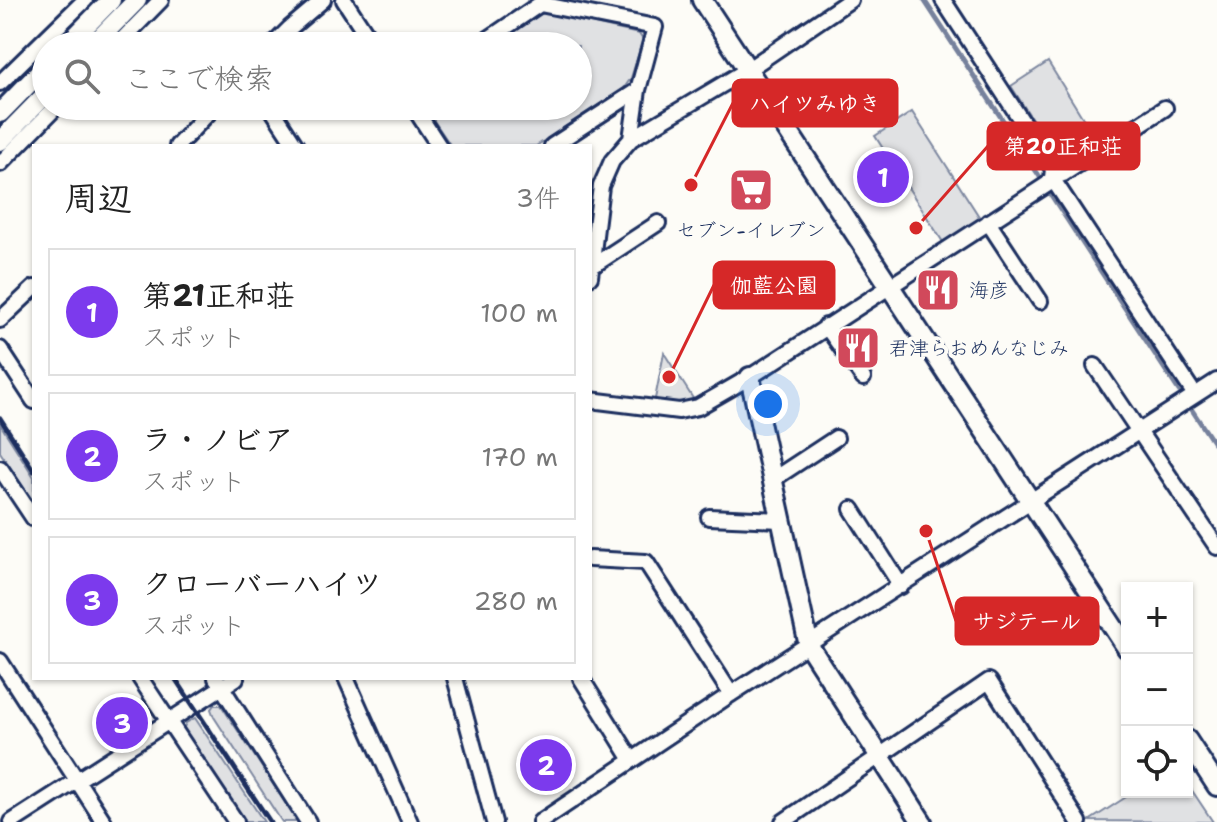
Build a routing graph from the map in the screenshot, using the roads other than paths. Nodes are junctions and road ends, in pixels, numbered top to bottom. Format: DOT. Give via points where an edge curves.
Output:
graph roads {
  1 [pos="85,0"];
  2 [pos="111,0"];
  3 [pos="137,0"];
  4 [pos="161,0"];
  5 [pos="323,0"];
  6 [pos="344,0"];
  7 [pos="702,0"];
  8 [pos="850,0"];
  9 [pos="943,0"];
  10 [pos="52,32"];
  11 [pos="80,32"];
  12 [pos="106,32"];
  13 [pos="130,32"];
  14 [pos="286,32"];
  15 [pos="365,32"];
  16 [pos="499,32"];
  17 [pos="32,52"];
  18 [pos="747,70"];
  19 [pos="32,80"];
  20 [pos="0,83"];
  21 [pos="638,90"];
  22 [pos="32,108"];
  23 [pos="1165,108"];
  24 [pos="0,113"];
  25 [pos="43,120"];
  26 [pos="202,120"];
  27 [pos="279,120"];
  28 [pos="422,120"];
  29 [pos="592,120"];
  30 [pos="592,120"];
  31 [pos="631,139"];
  32 [pos="0,141"];
  33 [pos="179,144"];
  34 [pos="295,144"];
  35 [pos="438,144"];
  36 [pos="555,144"];
  37 [pos="0,164"];
  38 [pos="1052,178"];
  39 [pos="988,222"];
  40 [pos="658,223"];
  41 [pos="592,263"];
  42 [pos="592,271"];
  43 [pos="889,285"];
  44 [pos="32,290"];
  45 [pos="1040,301"];
  46 [pos="0,320"];
  47 [pos="826,326"];
  48 [pos="0,349"];
  49 [pos="1095,366"];
  50 [pos="750,377"];
  51 [pos="863,378"];
  52 [pos="1217,381"];
  53 [pos="1195,395"];
  54 [pos="32,398"];
  55 [pos="592,400"];
  56 [pos="1139,431"];
  57 [pos="836,438"];
  58 [pos="0,468"];
  59 [pos="772,480"];
  60 [pos="1031,501"];
  61 [pos="852,509"];
  62 [pos="32,516"];
  63 [pos="709,517"];
  64 [pos="781,520"];
  65 [pos="1217,547"];
  66 [pos="592,559"];
  67 [pos="901,586"];
  68 [pos="1121,639"];
  69 [pos="809,646"];
  70 [pos="0,661"];
  71 [pos="141,680"];
  72 [pos="347,680"];
  73 [pos="456,680"];
  74 [pos="582,680"];
  75 [pos="219,682"];
  76 [pos="731,694"];
  77 [pos="169,721"];
  78 [pos="1193,749"];
  79 [pos="879,755"];
  80 [pos="632,760"];
  81 [pos="76,780"];
  82 [pos="1217,786"];
  83 [pos="12,822"];
  84 [pos="104,822"];
  85 [pos="236,822"];
  86 [pos="308,822"];
  87 [pos="410,822"];
  88 [pos="494,822"];
  89 [pos="540,822"];
  90 [pos="783,822"];
  91 [pos="922,822"];
  92 [pos="1079,822"];
  1 -- 10 [label="street"];
  2 -- 11 [label="street"];
  3 -- 12 [label="street"];
  4 -- 13 [label="street"];
  5 -- 14 [label="street"];
  6 -- 15 [label="street"];
  7 -- 18 [label="street"];
  8 -- 18 [label="street"];
  9 -- 38 [label="street" via="1053,169"];
  16 -- 21 [label="street" via="540,4 655,27"];
  17 -- 20 [label="street"];
  18 -- 31 [label="street"];
  18 -- 43 [label="street"];
  19 -- 24 [label="street"];
  21 -- 30 [label="street"];
  21 -- 31 [label="street"];
  22 -- 32 [label="street"];
  23 -- 38 [label="street"];
  25 -- 37 [label="street"];
  26 -- 33 [label="street"];
  27 -- 34 [label="street"];
  28 -- 35 [label="street"];
  29 -- 36 [label="street"];
  31 -- 41 [label="street" via="612,161 601,186"];
  38 -- 39 [label="street"];
  38 -- 53 [label="street"];
  39 -- 43 [label="street"];
  39 -- 45 [label="street"];
  40 -- 42 [label="street"];
  43 -- 47 [label="street"];
  43 -- 60 [label="street"];
  44 -- 46 [label="street"];
  47 -- 50 [label="street"];
  47 -- 51 [label="street"];
  48 -- 54 [label="street"];
  49 -- 56 [label="street"];
  50 -- 55 [label="street" via="698,407 679,411"];
  50 -- 59 [label="street"];
  52 -- 53 [label="street"];
  53 -- 56 [label="street"];
  56 -- 60 [label="street"];
  56 -- 65 [label="street"];
  57 -- 59 [label="street"];
  58 -- 62 [label="street"];
  59 -- 64 [label="street"];
  60 -- 67 [label="street"];
  60 -- 68 [label="street"];
  61 -- 67 [label="street"];
  63 -- 64 [label="street"];
  64 -- 69 [label="street"];
  66 -- 76 [label="street" via="646,562"];
  67 -- 69 [label="street"];
  69 -- 76 [label="street"];
  69 -- 79 [label="street"];
  70 -- 81 [label="street"];
  71 -- 77 [label="street"];
  72 -- 87 [label="street"];
  73 -- 88 [label="street"];
  74 -- 80 [label="street"];
  75 -- 77 [label="street"];
  75 -- 86 [label="street"];
  76 -- 80 [label="street"];
  77 -- 81 [label="street"];
  77 -- 85 [label="street"];
  78 -- 82 [label="street"];
  79 -- 90 [label="street"];
  79 -- 91 [label="street"];
  79 -- 92 [label="street" via="989,681"];
  80 -- 89 [label="street"];
  81 -- 83 [label="street"];
  81 -- 84 [label="street"];
}
